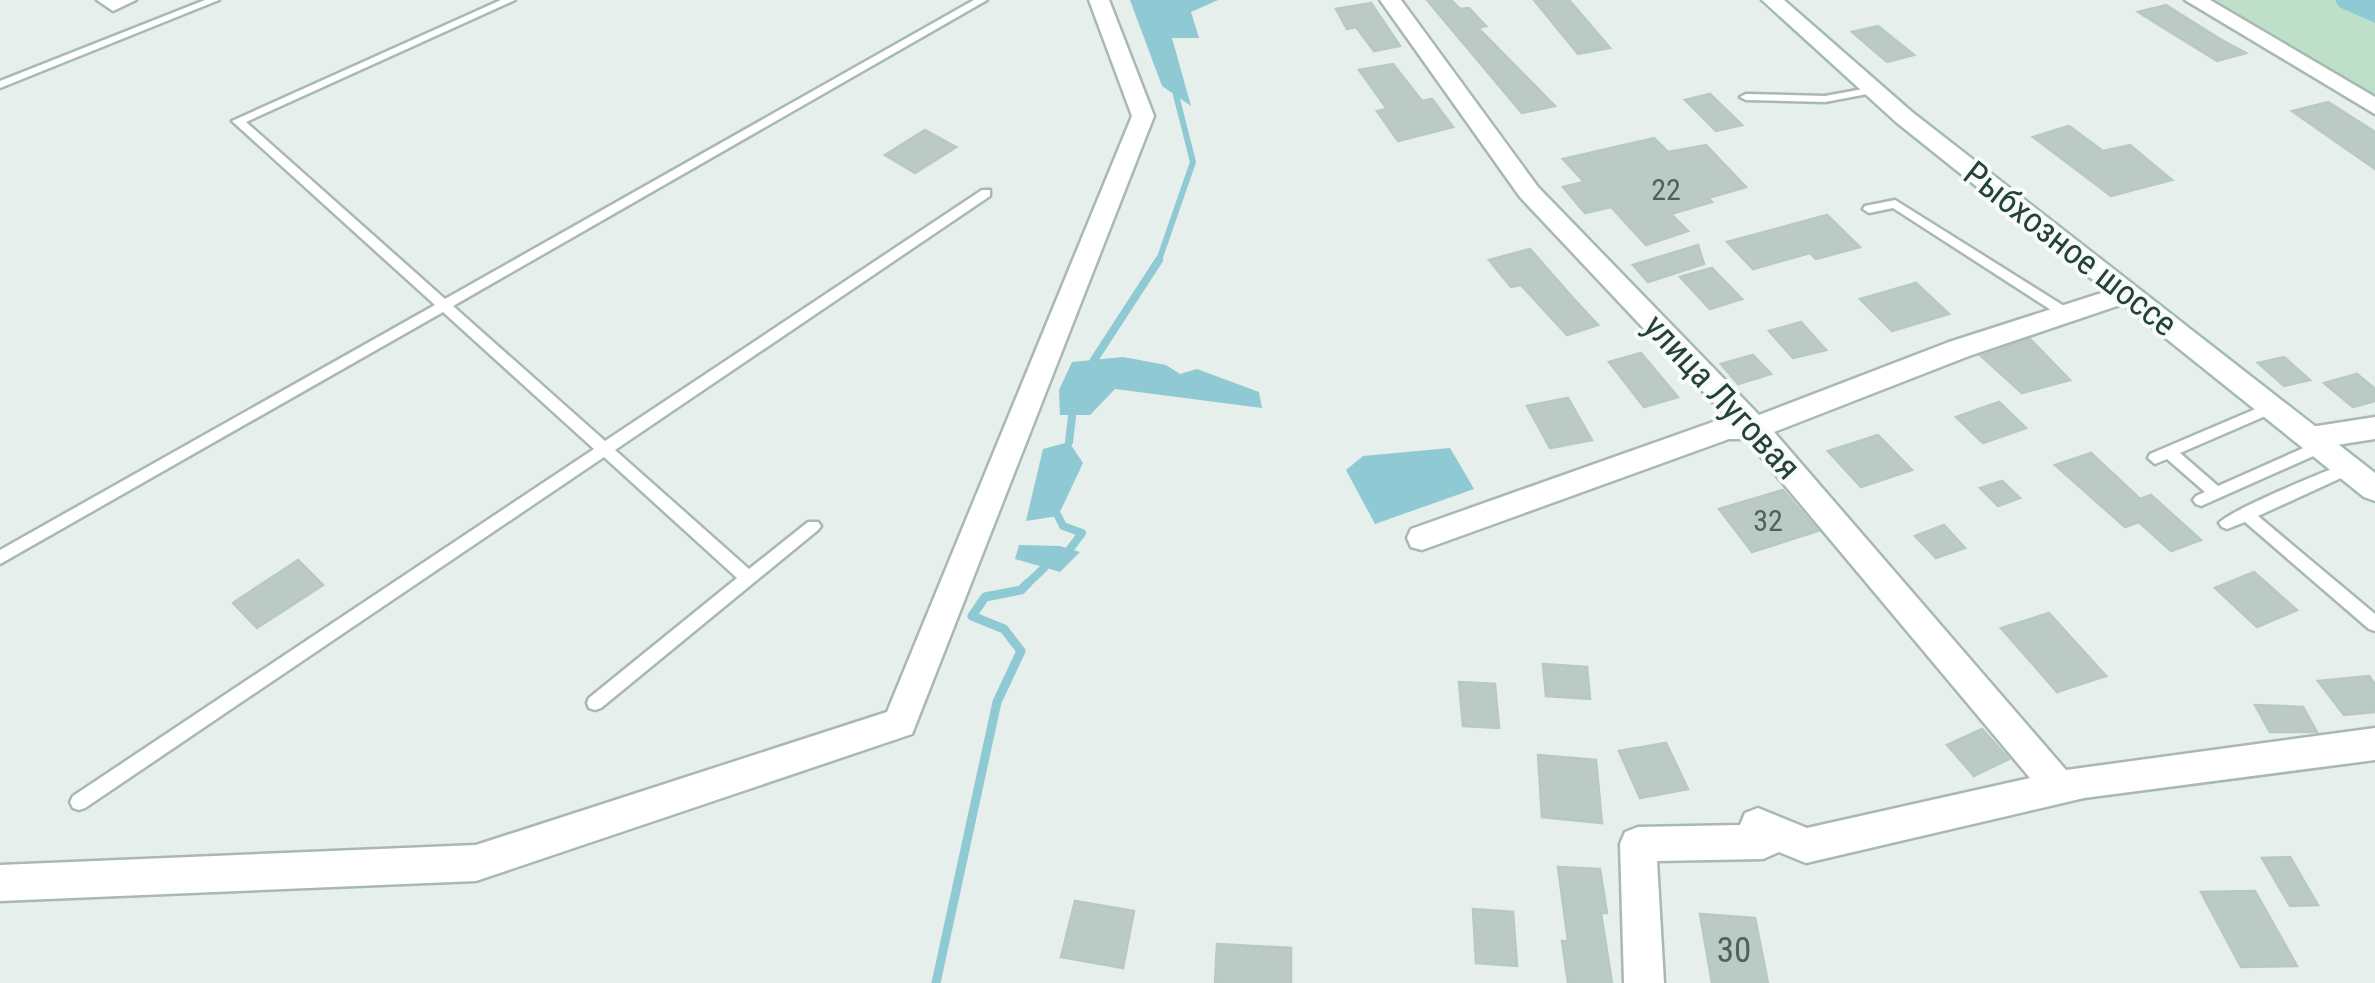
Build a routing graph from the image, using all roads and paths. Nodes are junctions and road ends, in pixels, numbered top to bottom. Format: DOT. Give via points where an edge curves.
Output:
graph roads {
  1 [pos="107,0"];
  2 [pos="126,0"];
  3 [pos="214,0"];
  4 [pos="510,0"];
  5 [pos="982,0"];
  6 [pos="1099,0"];
  7 [pos="1390,0"];
  8 [pos="1772,0"];
  9 [pos="2195,0"];
  10 [pos="0,85"];
  11 [pos="1874,90"];
  12 [pos="1746,97"];
  13 [pos="2375,107"];
  14 [pos="986,193"];
  15 [pos="1869,209"];
  16 [pos="2126,294"];
  17 [pos="443,305"];
  18 [pos="2067,314"];
  19 [pos="2272,407"];
  20 [pos="1754,428"];
  21 [pos="2375,428"];
  22 [pos="2317,442"];
  23 [pos="605,450"];
  24 [pos="2349,468"];
  25 [pos="2375,489"];
  26 [pos="2246,514"];
  27 [pos="2227,523"];
  28 [pos="812,526"];
  29 [pos="1422,538"];
  30 [pos="0,558"];
  31 [pos="748,578"];
  32 [pos="2375,624"];
  33 [pos="595,702"];
  34 [pos="2375,744"];
  35 [pos="2062,790"];
  36 [pos="79,802"];
  37 [pos="0,883"];
  38 [pos="1644,983"];
  1 -- 2 [label="street"];
  3 -- 10 [label="lane"];
  4 -- 17 [label="lane" via="238,121"];
  5 -- 17 [label="lane"];
  6 -- 37 [label="street" via="1143,116 900,723 476,863"];
  7 -- 20 [label="street, улица Луговая" via="1529,192"];
  8 -- 11 [label="street, Рыбхозное шоссе"];
  9 -- 13 [label="street"];
  11 -- 12 [label="lane" via="1825,99"];
  11 -- 16 [label="street, Рыбхозное шоссе"];
  14 -- 23 [label="lane"];
  15 -- 18 [label="lane" via="1895,204"];
  16 -- 18 [label="street"];
  16 -- 19 [label="street, Рыбхозное шоссе"];
  17 -- 23 [label="lane"];
  17 -- 30 [label="lane"];
  18 -- 20 [label="street"];
  19 -- 22 [label="street, Рыбхозное шоссе"];
  19 -- 22 [label="lane" via="2162,455 2208,497"];
  20 -- 29 [label="street" via="1727,428"];
  20 -- 35 [label="street, улица Луговая"];
  21 -- 22 [label="street"];
  22 -- 24 [label="street, Рыбхозное шоссе"];
  23 -- 31 [label="lane"];
  23 -- 36 [label="lane"];
  24 -- 25 [label="street, Рыбхозное шоссе"];
  24 -- 26 [label="lane"];
  26 -- 27 [label="lane"];
  26 -- 32 [label="lane"];
  28 -- 31 [label="lane"];
  31 -- 33 [label="lane"];
  34 -- 35 [label="street"];
  35 -- 38 [label="street" via="1806,846 1766,828 1763,842 1638,844"];
}
